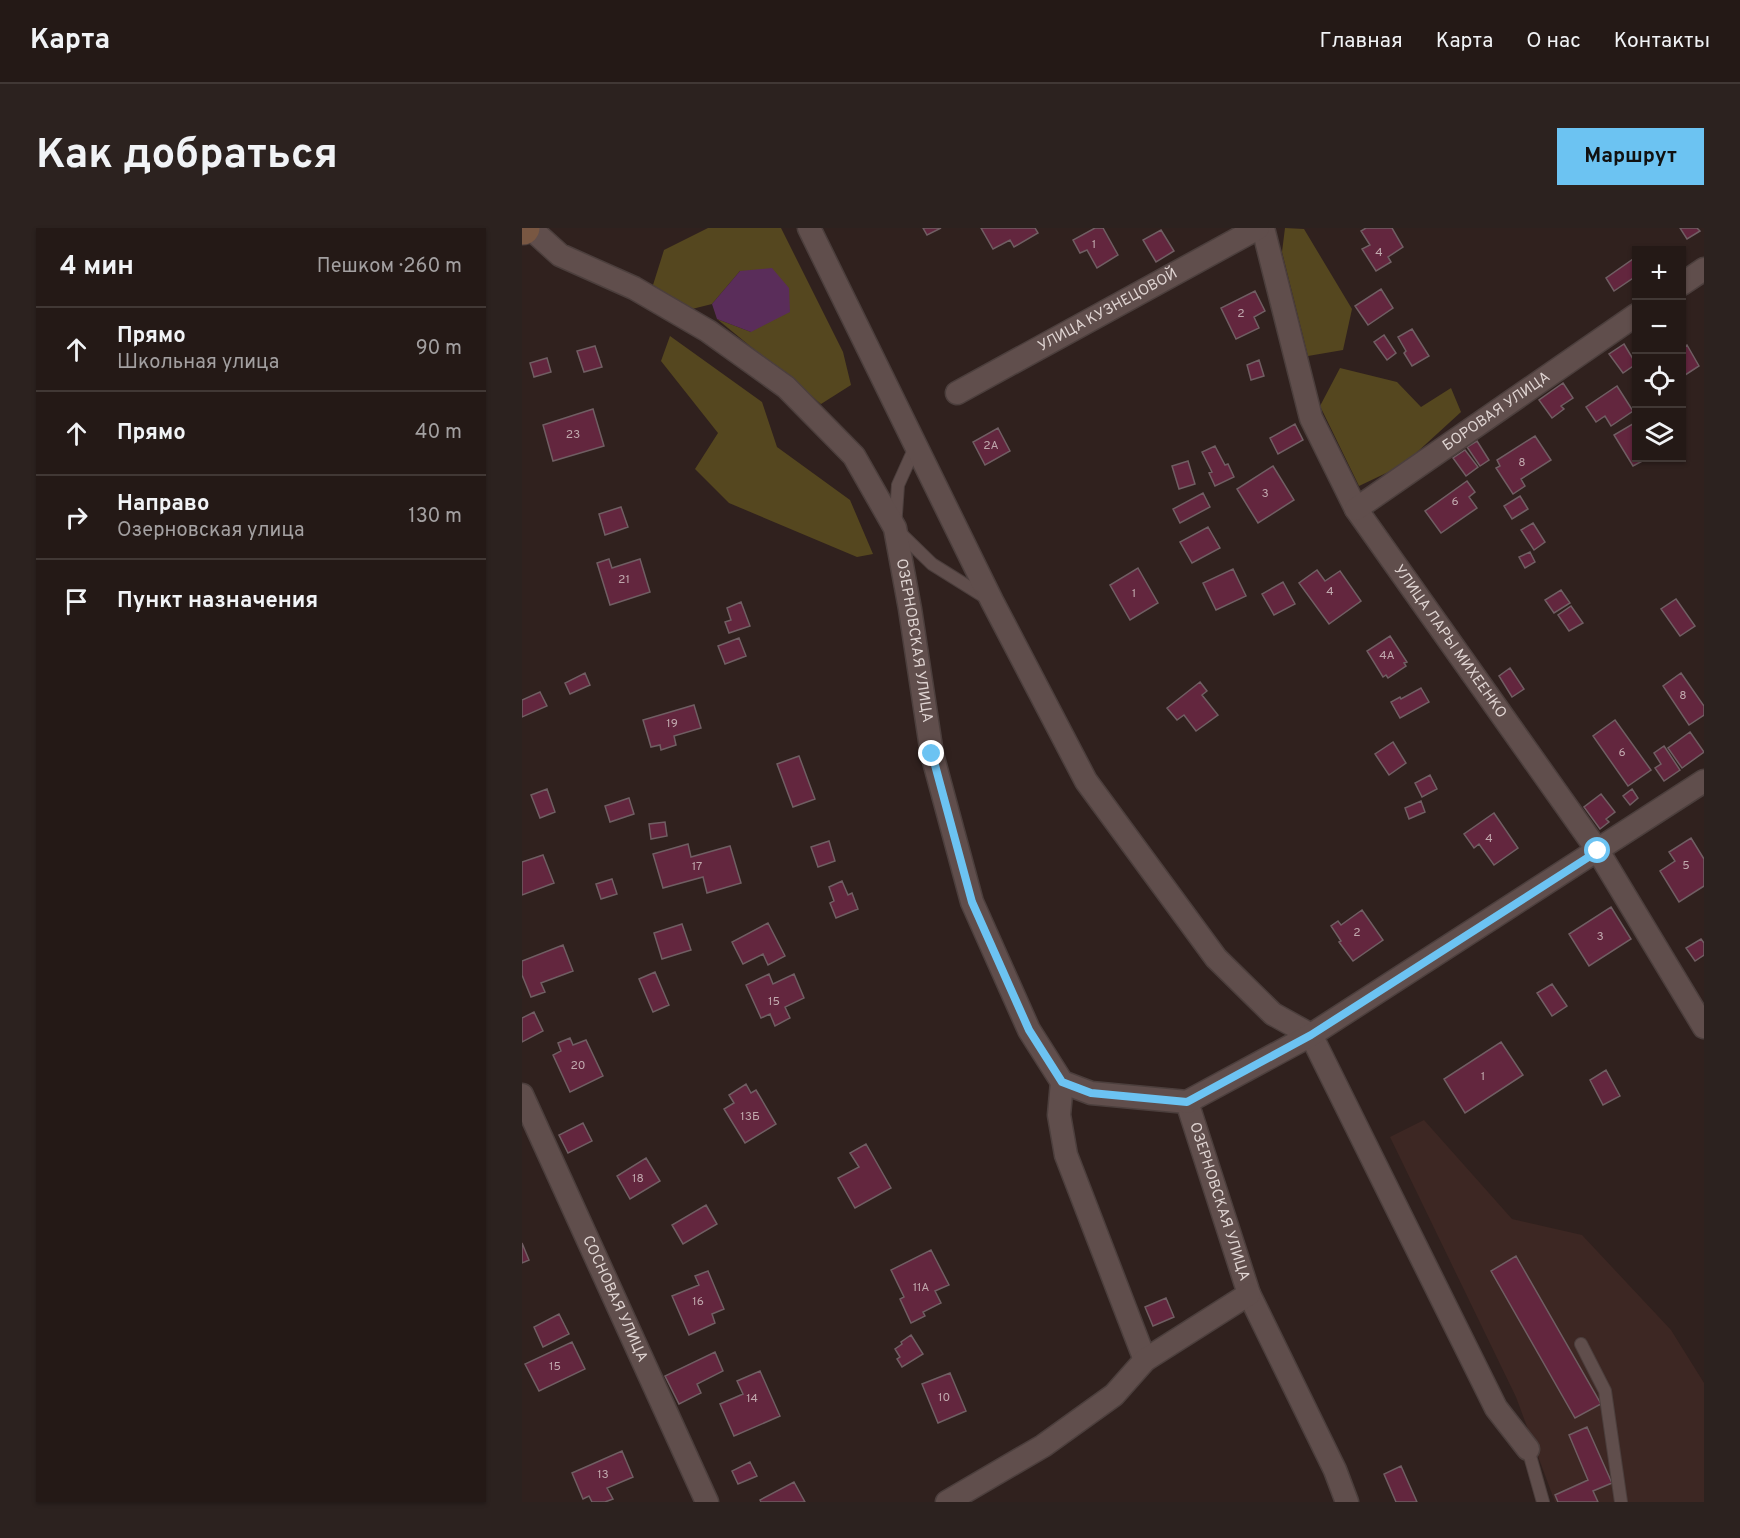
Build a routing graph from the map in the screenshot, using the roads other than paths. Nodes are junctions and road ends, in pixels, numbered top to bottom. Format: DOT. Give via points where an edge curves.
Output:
graph roads {
  1 [pos="530,228"];
  2 [pos="810,228"];
  3 [pos="1261,228"];
  4 [pos="1704,269"];
  5 [pos="1686,281"];
  6 [pos="1632,318"];
  7 [pos="957,393"];
  8 [pos="916,444"];
  9 [pos="1356,509"];
  10 [pos="894,528"];
  11 [pos="992,601"];
  12 [pos="1704,781"];
  13 [pos="1598,851"];
  14 [pos="1704,1027"];
  15 [pos="1311,1035"];
  16 [pos="1062,1082"];
  17 [pos="522,1095"];
  18 [pos="1187,1102"];
  19 [pos="1249,1294"];
  20 [pos="1581,1344"];
  21 [pos="1145,1360"];
  22 [pos="1528,1449"];
  23 [pos="707,1502"];
  24 [pos="947,1502"];
  25 [pos="1347,1502"];
  26 [pos="1543,1502"];
  27 [pos="1621,1502"];
  1 -- 10 [label="street, ОЗЕРНОВСКАЯ УЛИЦА" via="560,255 634,288 708,331 786,387 854,456"];
  2 -- 8 [label="street"];
  3 -- 7 [label="street, УЛИЦА КУЗНЕЦОВОЙ"];
  3 -- 9 [label="street, УЛИЦА ЛАРЫ МИХЕЕНКО" via="1311,418"];
  4 -- 5 [label="street"];
  6 -- 9 [label="street, БОРОВАЯ УЛИЦА"];
  8 -- 10 [label="lane" via="898,485"];
  8 -- 11 [label="street"];
  9 -- 13 [label="street, УЛИЦА ЛАРЫ МИХЕЕНКО"];
  10 -- 11 [label="lane" via="932,564"];
  10 -- 16 [label="street, ОЗЕРНОВСКАЯ УЛИЦА" via="932,754 972,902 1029,1030"];
  11 -- 15 [label="street" via="1086,781 1195,930 1216,958 1273,1014"];
  12 -- 13 [label="street"];
  13 -- 14 [label="street, УЛИЦА ЛАРЫ МИХЕЕНКО"];
  13 -- 15 [label="street"];
  15 -- 18 [label="street"];
  15 -- 22 [label="street" via="1496,1408"];
  16 -- 18 [label="street, ОЗЕРНОВСКАЯ УЛИЦА" via="1091,1093"];
  16 -- 21 [label="street" via="1059,1115 1066,1155"];
  17 -- 23 [label="street, СОСНОВАЯ УЛИЦА"];
  18 -- 19 [label="street, ОЗЕРНОВСКАЯ УЛИЦА"];
  19 -- 21 [label="street"];
  19 -- 25 [label="street, ОЗЕРНОВСКАЯ УЛИЦА"];
  20 -- 27 [label="lane" via="1605,1390"];
  21 -- 24 [label="street" via="1113,1395 1043,1446"];
  22 -- 26 [label="lane"];
}
